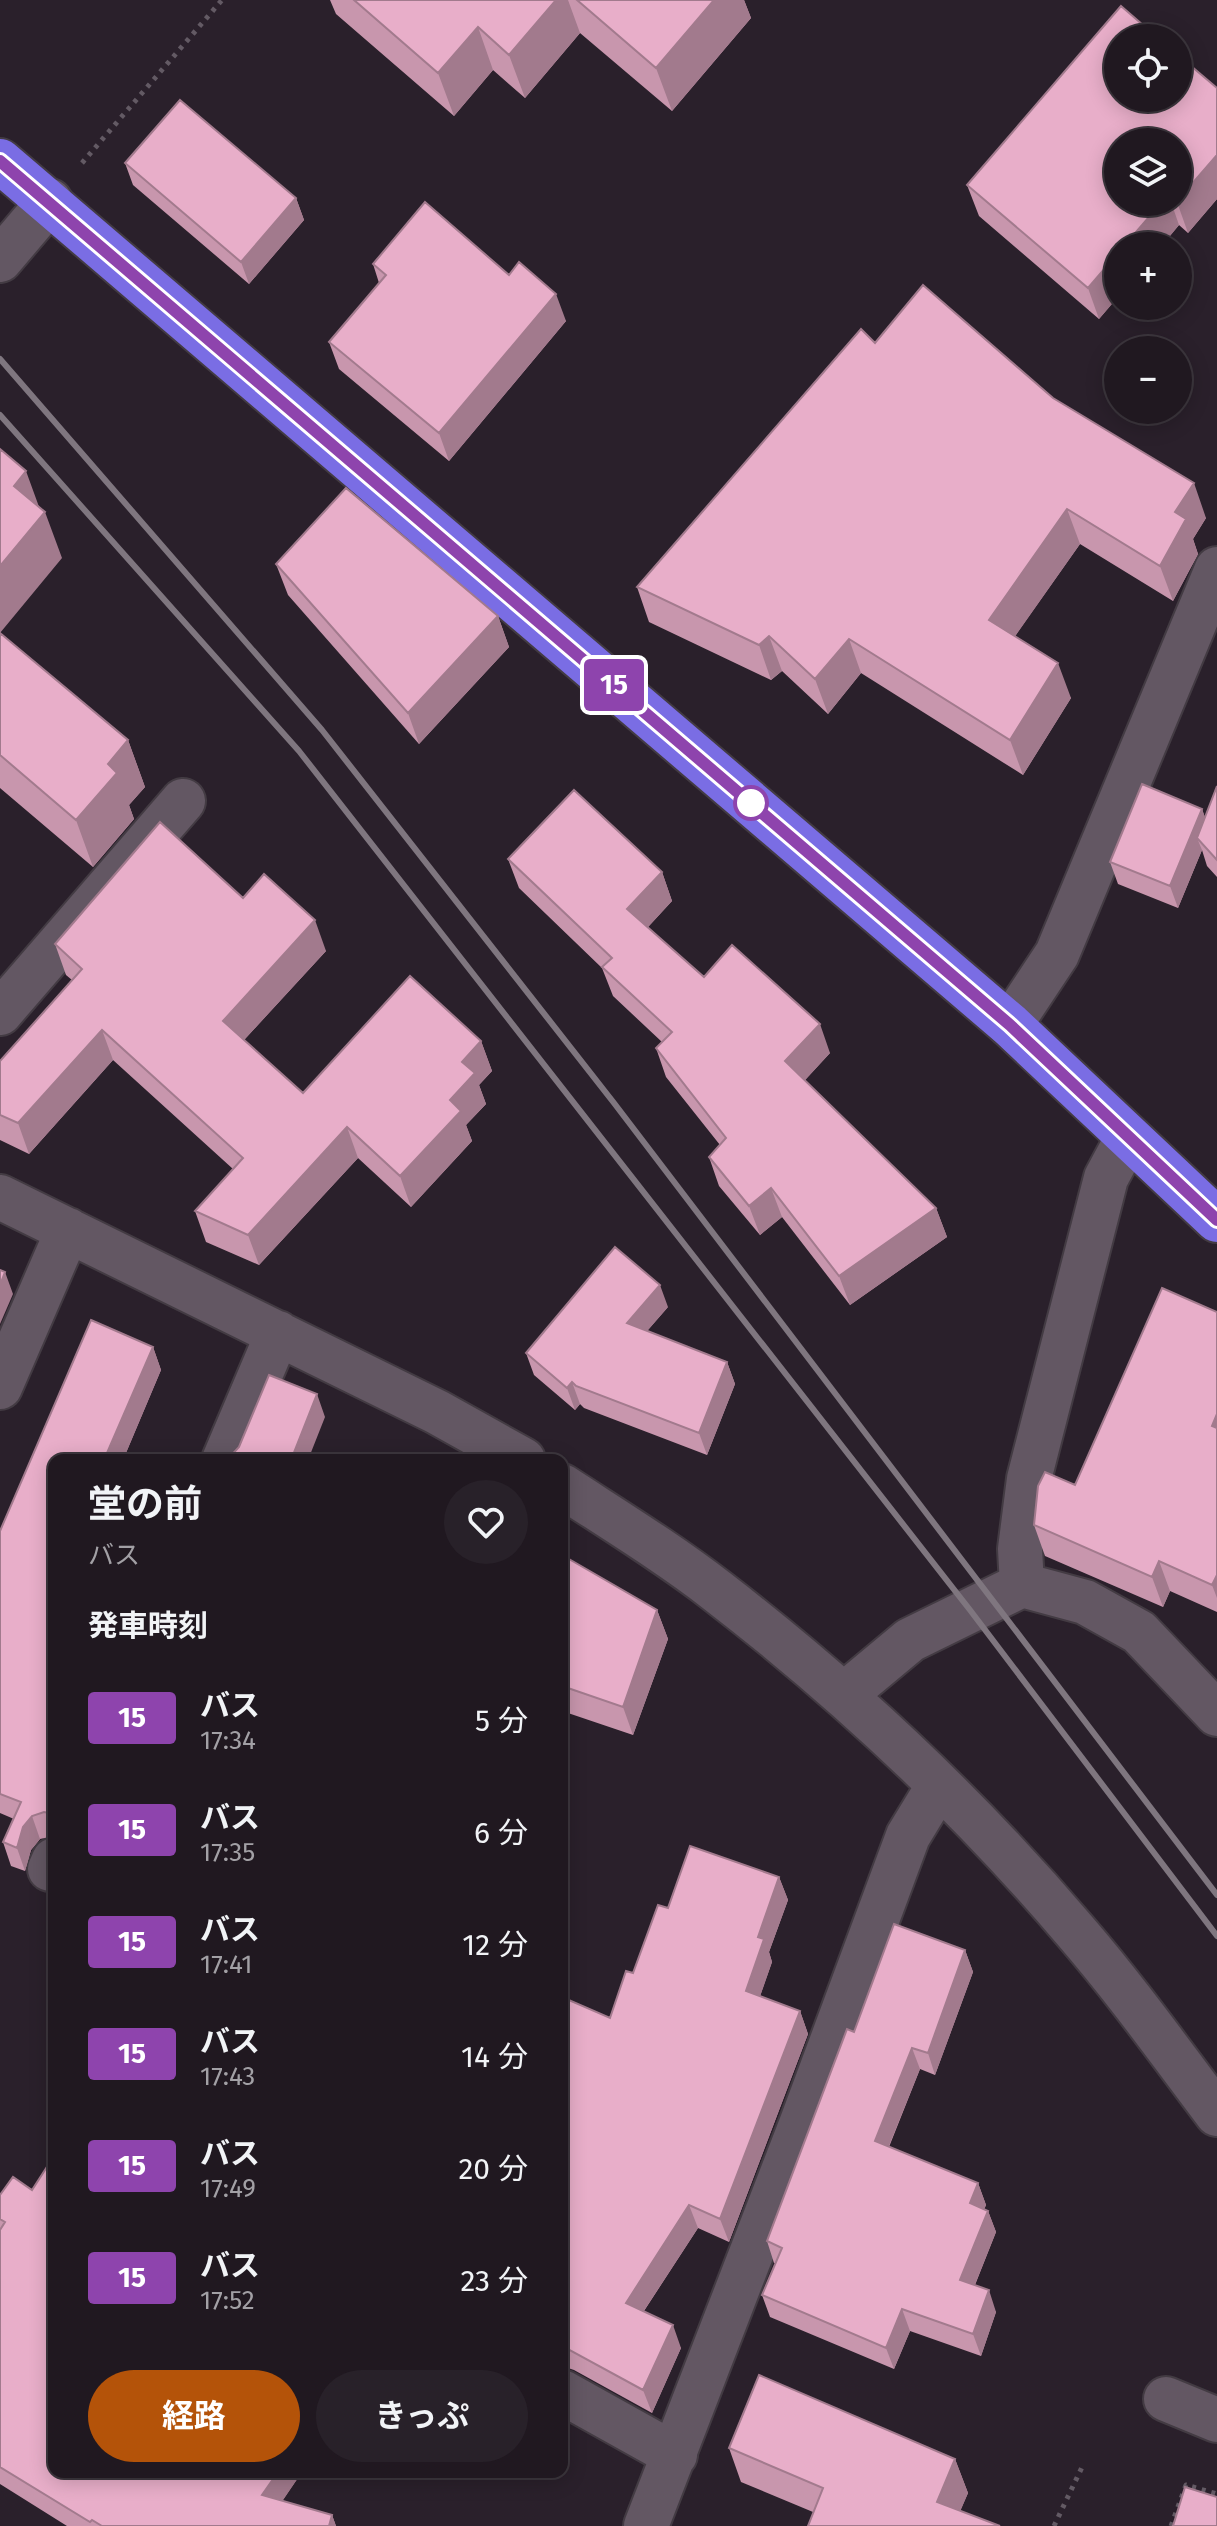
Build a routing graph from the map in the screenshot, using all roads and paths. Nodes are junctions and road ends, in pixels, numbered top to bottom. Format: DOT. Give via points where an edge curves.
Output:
graph roads {
  1 [pos="222,0"];
  2 [pos="0,161"];
  3 [pos="50,201"];
  4 [pos="0,260"];
  5 [pos="1217,569"];
  6 [pos="183,801"];
  7 [pos="0,1013"];
  8 [pos="1010,1025"];
  9 [pos="1128,1137"];
  10 [pos="0,1197"];
  11 [pos="1217,1220"];
  12 [pos="68,1230"];
  13 [pos="278,1333"];
  14 [pos="0,1387"];
  15 [pos="227,1454"];
  16 [pos="511,1454"];
  17 [pos="568,1490"];
  18 [pos="1022,1585"];
  19 [pos="844,1695"];
  20 [pos="1217,1714"];
  21 [pos="939,1785"];
  22 [pos="1217,2114"];
  23 [pos="568,2395"];
  24 [pos="1166,2399"];
  25 [pos="1217,2420"];
  26 [pos="675,2455"];
  27 [pos="1084,2463"];
  28 [pos="1217,2494"];
  29 [pos="646,2526"];
  30 [pos="1054,2526"];
  31 [pos="1171,2526"];
  1 -- 3 [label="path"];
  2 -- 3 [label="highway"];
  3 -- 4 [label="street"];
  3 -- 8 [label="highway"];
  5 -- 8 [label="street" via="1057,954"];
  6 -- 7 [label="street"];
  8 -- 9 [label="highway"];
  9 -- 11 [label="highway"];
  9 -- 18 [label="street" via="1106,1178 1029,1479 1020,1549"];
  10 -- 12 [label="street"];
  12 -- 13 [label="street"];
  12 -- 14 [label="street"];
  13 -- 15 [label="street"];
  13 -- 16 [label="street"];
  17 -- 19 [label="street" via="715,1589"];
  18 -- 19 [label="street" via="910,1640"];
  18 -- 20 [label="street" via="1085,1602 1139,1632"];
  19 -- 21 [label="street"];
  21 -- 22 [label="street" via="1077,1933"];
  21 -- 26 [label="street" via="908,1836"];
  23 -- 26 [label="street"];
  24 -- 25 [label="street"];
  26 -- 29 [label="street"];
  27 -- 30 [label="path"];
  28 -- 31 [label="path" via="1186,2485"];
}
